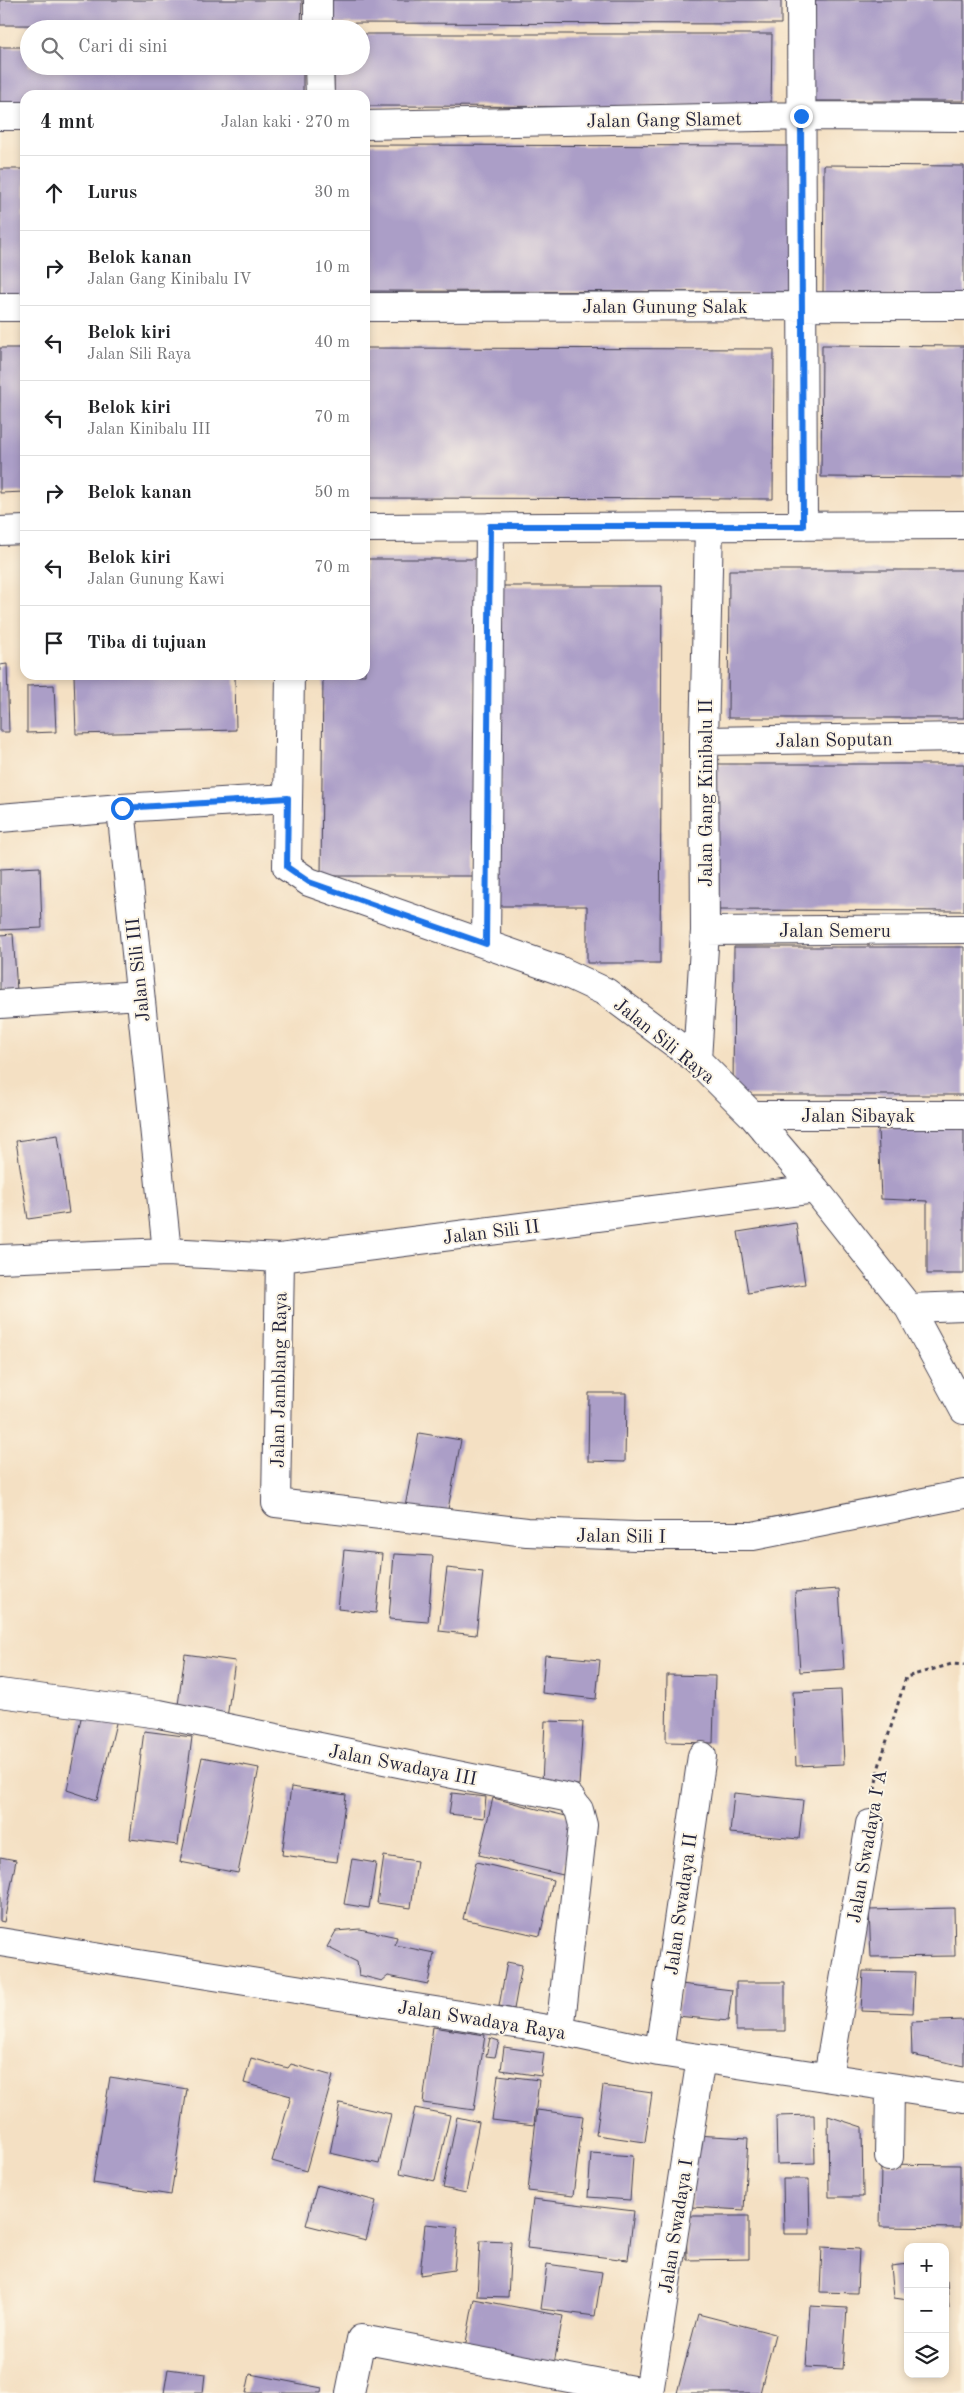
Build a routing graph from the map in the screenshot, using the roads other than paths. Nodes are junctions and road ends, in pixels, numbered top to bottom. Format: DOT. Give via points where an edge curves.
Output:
graph roads {
  1 [pos="318,0"];
  2 [pos="801,0"];
  3 [pos="318,20"];
  4 [pos="319,75"];
  5 [pos="320,90"];
  6 [pos="0,116"];
  7 [pos="20,116"];
  8 [pos="801,116"];
  9 [pos="964,117"];
  10 [pos="370,125"];
  11 [pos="802,306"];
  12 [pos="964,306"];
  13 [pos="0,307"];
  14 [pos="20,307"];
  15 [pos="370,307"];
  16 [pos="964,525"];
  17 [pos="490,526"];
  18 [pos="709,526"];
  19 [pos="803,526"];
  20 [pos="370,528"];
  21 [pos="20,530"];
  22 [pos="0,531"];
  23 [pos="290,680"];
  24 [pos="964,737"];
  25 [pos="704,740"];
  26 [pos="288,798"];
  27 [pos="122,808"];
  28 [pos="0,818"];
  29 [pos="964,929"];
  30 [pos="705,931"];
  31 [pos="486,944"];
  32 [pos="140,995"];
  33 [pos="0,1004"];
  34 [pos="697,1060"];
  35 [pos="964,1115"];
  36 [pos="752,1116"];
  37 [pos="815,1189"];
  38 [pos="167,1252"];
  39 [pos="280,1258"];
  40 [pos="0,1259"];
  41 [pos="964,1306"];
  42 [pos="909,1308"];
  43 [pos="964,1410"];
  44 [pos="964,1494"];
  45 [pos="276,1503"];
  46 [pos="0,1693"];
  47 [pos="702,1756"];
  48 [pos="870,1824"];
  49 [pos="0,1942"];
  50 [pos="560,2031"];
  51 [pos="659,2052"];
  52 [pos="701,2058"];
  53 [pos="828,2077"];
  54 [pos="890,2087"];
  55 [pos="964,2098"];
  56 [pos="889,2157"];
  57 [pos="350,2393"];
  58 [pos="649,2393"];
  1 -- 3 [label="street"];
  2 -- 8 [label="street"];
  4 -- 5 [label="street"];
  6 -- 7 [label="street"];
  8 -- 9 [label="street, Jalan Gang Slamet"];
  8 -- 10 [label="street, Jalan Gang Slamet"];
  8 -- 11 [label="street"];
  11 -- 12 [label="street, Jalan Gunung Salak"];
  11 -- 15 [label="street, Jalan Gunung Salak"];
  11 -- 19 [label="street"];
  13 -- 14 [label="street"];
  16 -- 19 [label="street"];
  17 -- 18 [label="street"];
  17 -- 20 [label="street"];
  17 -- 31 [label="street"];
  18 -- 19 [label="street"];
  18 -- 25 [label="street, Jalan Gang Kinibalu II"];
  21 -- 22 [label="street"];
  23 -- 26 [label="street"];
  24 -- 25 [label="street, Jalan Soputan"];
  25 -- 30 [label="street, Jalan Gang Kinibalu II"];
  26 -- 27 [label="street"];
  26 -- 31 [label="street, Jalan Sili Raya" via="287,867 309,882"];
  27 -- 28 [label="street"];
  27 -- 32 [label="street, Jalan Sili III"];
  29 -- 30 [label="street, Jalan Semeru"];
  30 -- 34 [label="street, Jalan Gang Kinibalu II"];
  31 -- 34 [label="street, Jalan Sili Raya" via="559,970 606,992"];
  32 -- 33 [label="street"];
  32 -- 38 [label="street, Jalan Sili III"];
  34 -- 36 [label="street, Jalan Sili Raya"];
  35 -- 36 [label="street, Jalan Sibayak"];
  36 -- 37 [label="street, Jalan Sili Raya"];
  37 -- 39 [label="street, Jalan Sili II"];
  37 -- 42 [label="street, Jalan Sili Raya"];
  38 -- 39 [label="street, Jalan Sili II"];
  38 -- 40 [label="street, Jalan Sili II"];
  39 -- 45 [label="street, Jalan Jamblang Raya"];
  41 -- 42 [label="street"];
  42 -- 43 [label="street, Jalan Sili Raya"];
  44 -- 45 [label="street, Jalan Sili I" via="753,1536 527,1532"];
  46 -- 50 [label="street, Jalan Swadaya III" via="159,1714 570,1798 579,1810 583,1825"];
  47 -- 51 [label="street, Jalan Swadaya II"];
  48 -- 53 [label="street, Jalan Swadaya I A"];
  49 -- 50 [label="street, Jalan Swadaya Raya"];
  50 -- 51 [label="street, Jalan Swadaya Raya"];
  51 -- 52 [label="street, Jalan Swadaya Raya"];
  52 -- 53 [label="street, Jalan Swadaya Raya"];
  52 -- 58 [label="street, Jalan Swadaya I"];
  53 -- 54 [label="street, Jalan Swadaya Raya"];
  54 -- 55 [label="street, Jalan Swadaya Raya"];
  54 -- 56 [label="street"];
  57 -- 58 [label="street" via="361,2339"];
}
